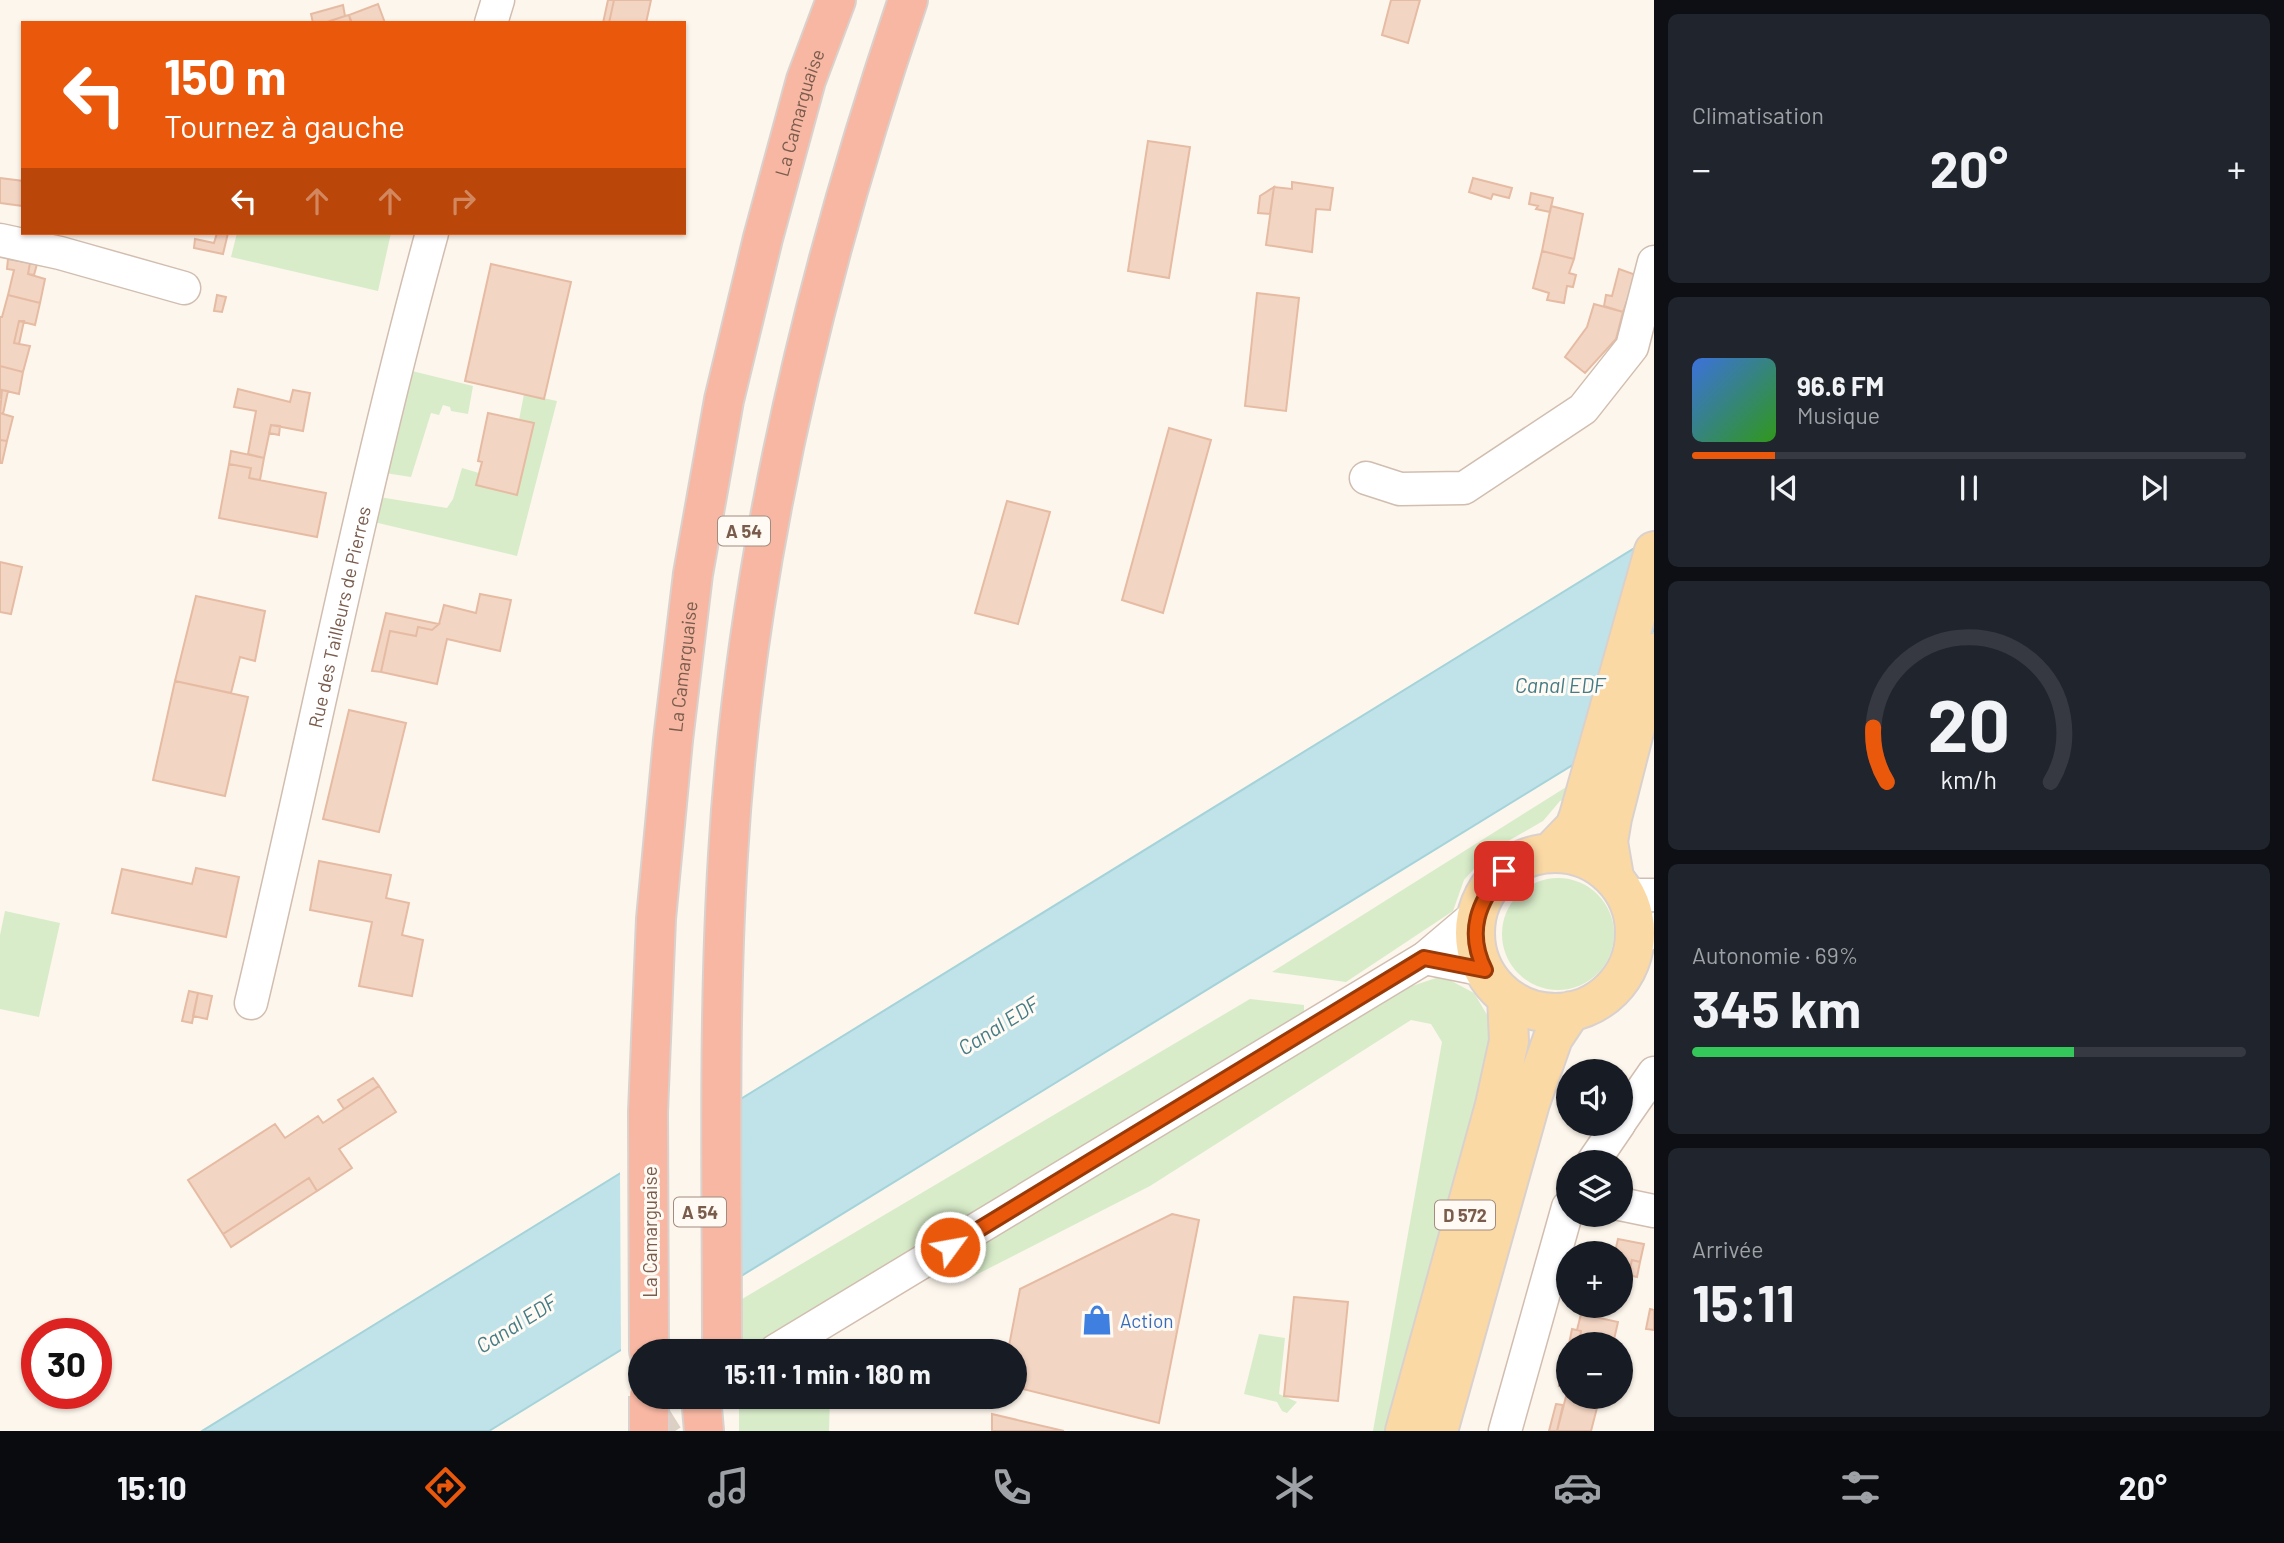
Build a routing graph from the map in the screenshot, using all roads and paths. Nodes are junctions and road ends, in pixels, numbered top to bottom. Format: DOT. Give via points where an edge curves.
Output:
graph roads {
  1 [pos="498,0"];
  2 [pos="836,0"];
  3 [pos="883,0"];
  4 [pos="908,0"];
  5 [pos="492,21"];
  6 [pos="431,235"];
  7 [pos="0,240"];
  8 [pos="1654,262"];
  9 [pos="184,288"];
  10 [pos="1366,478"];
  11 [pos="1654,551"];
  12 [pos="1654,653"];
  13 [pos="1596,817"];
  14 [pos="1550,852"];
  15 [pos="1631,889"];
  16 [pos="1477,915"];
  17 [pos="1644,935"];
  18 [pos="1424,958"];
  19 [pos="1496,984"];
  20 [pos="251,1003"];
  21 [pos="1572,1011"];
  22 [pos="711,1072"];
  23 [pos="1654,1073"];
  24 [pos="1633,1104"];
  25 [pos="1633,1207"];
  26 [pos="1654,1211"];
  27 [pos="1562,1227"];
  28 [pos="649,1339"];
  29 [pos="710,1339"];
  30 [pos="795,1339"];
  31 [pos="649,1409"];
  32 [pos="701,1409"];
  33 [pos="722,1409"];
  34 [pos="649,1431"];
  35 [pos="702,1431"];
  36 [pos="722,1431"];
  37 [pos="1405,1431"];
  38 [pos="1438,1431"];
  39 [pos="1505,1431"];
  1 -- 5 [label="street"];
  2 -- 28 [label="highway, La Camarguaise / A 54" via="806,80 763,238 724,400 693,574 656,919 648,1112"];
  3 -- 22 [label="highway, A 54" via="849,98 804,261 743,535 716,754 703,916"];
  4 -- 22 [label="highway" via="827,259 771,504 749,647"];
  6 -- 20 [label="street, Rue des Tailleurs de Pierres" via="357,534"];
  7 -- 9 [label="street"];
  8 -- 10 [label="street" via="1632,346 1583,409 1464,488 1399,489"];
  11 -- 13 [label="main road"];
  12 -- 13 [label="main road"];
  13 -- 14 [label="main road" via="1575,827"];
  13 -- 15 [label="main road"];
  14 -- 15 [label="main road" via="1573,854 1595,863"];
  14 -- 16 [label="main road" via="1525,858 1504,871 1487,891"];
  15 -- 17 [label="main road" via="1634,918"];
  16 -- 18 [label="street"];
  16 -- 19 [label="main road" via="1475,940"];
  17 -- 21 [label="main road" via="1615,987"];
  18 -- 19 [label="street"];
  18 -- 30 [label="street"];
  19 -- 21 [label="main road" via="1527,1007 1549,1013"];
  19 -- 37 [label="main road, D 572" via="1509,1041"];
  21 -- 38 [label="main road, D 572" via="1553,1038 1530,1103"];
  22 -- 29 [label="highway"];
  23 -- 24 [label="street"];
  25 -- 26 [label="street"];
  27 -- 39 [label="street"];
  31 -- 34 [label="highway, bridge"];
  32 -- 35 [label="highway"];
  33 -- 36 [label="highway"];
}
